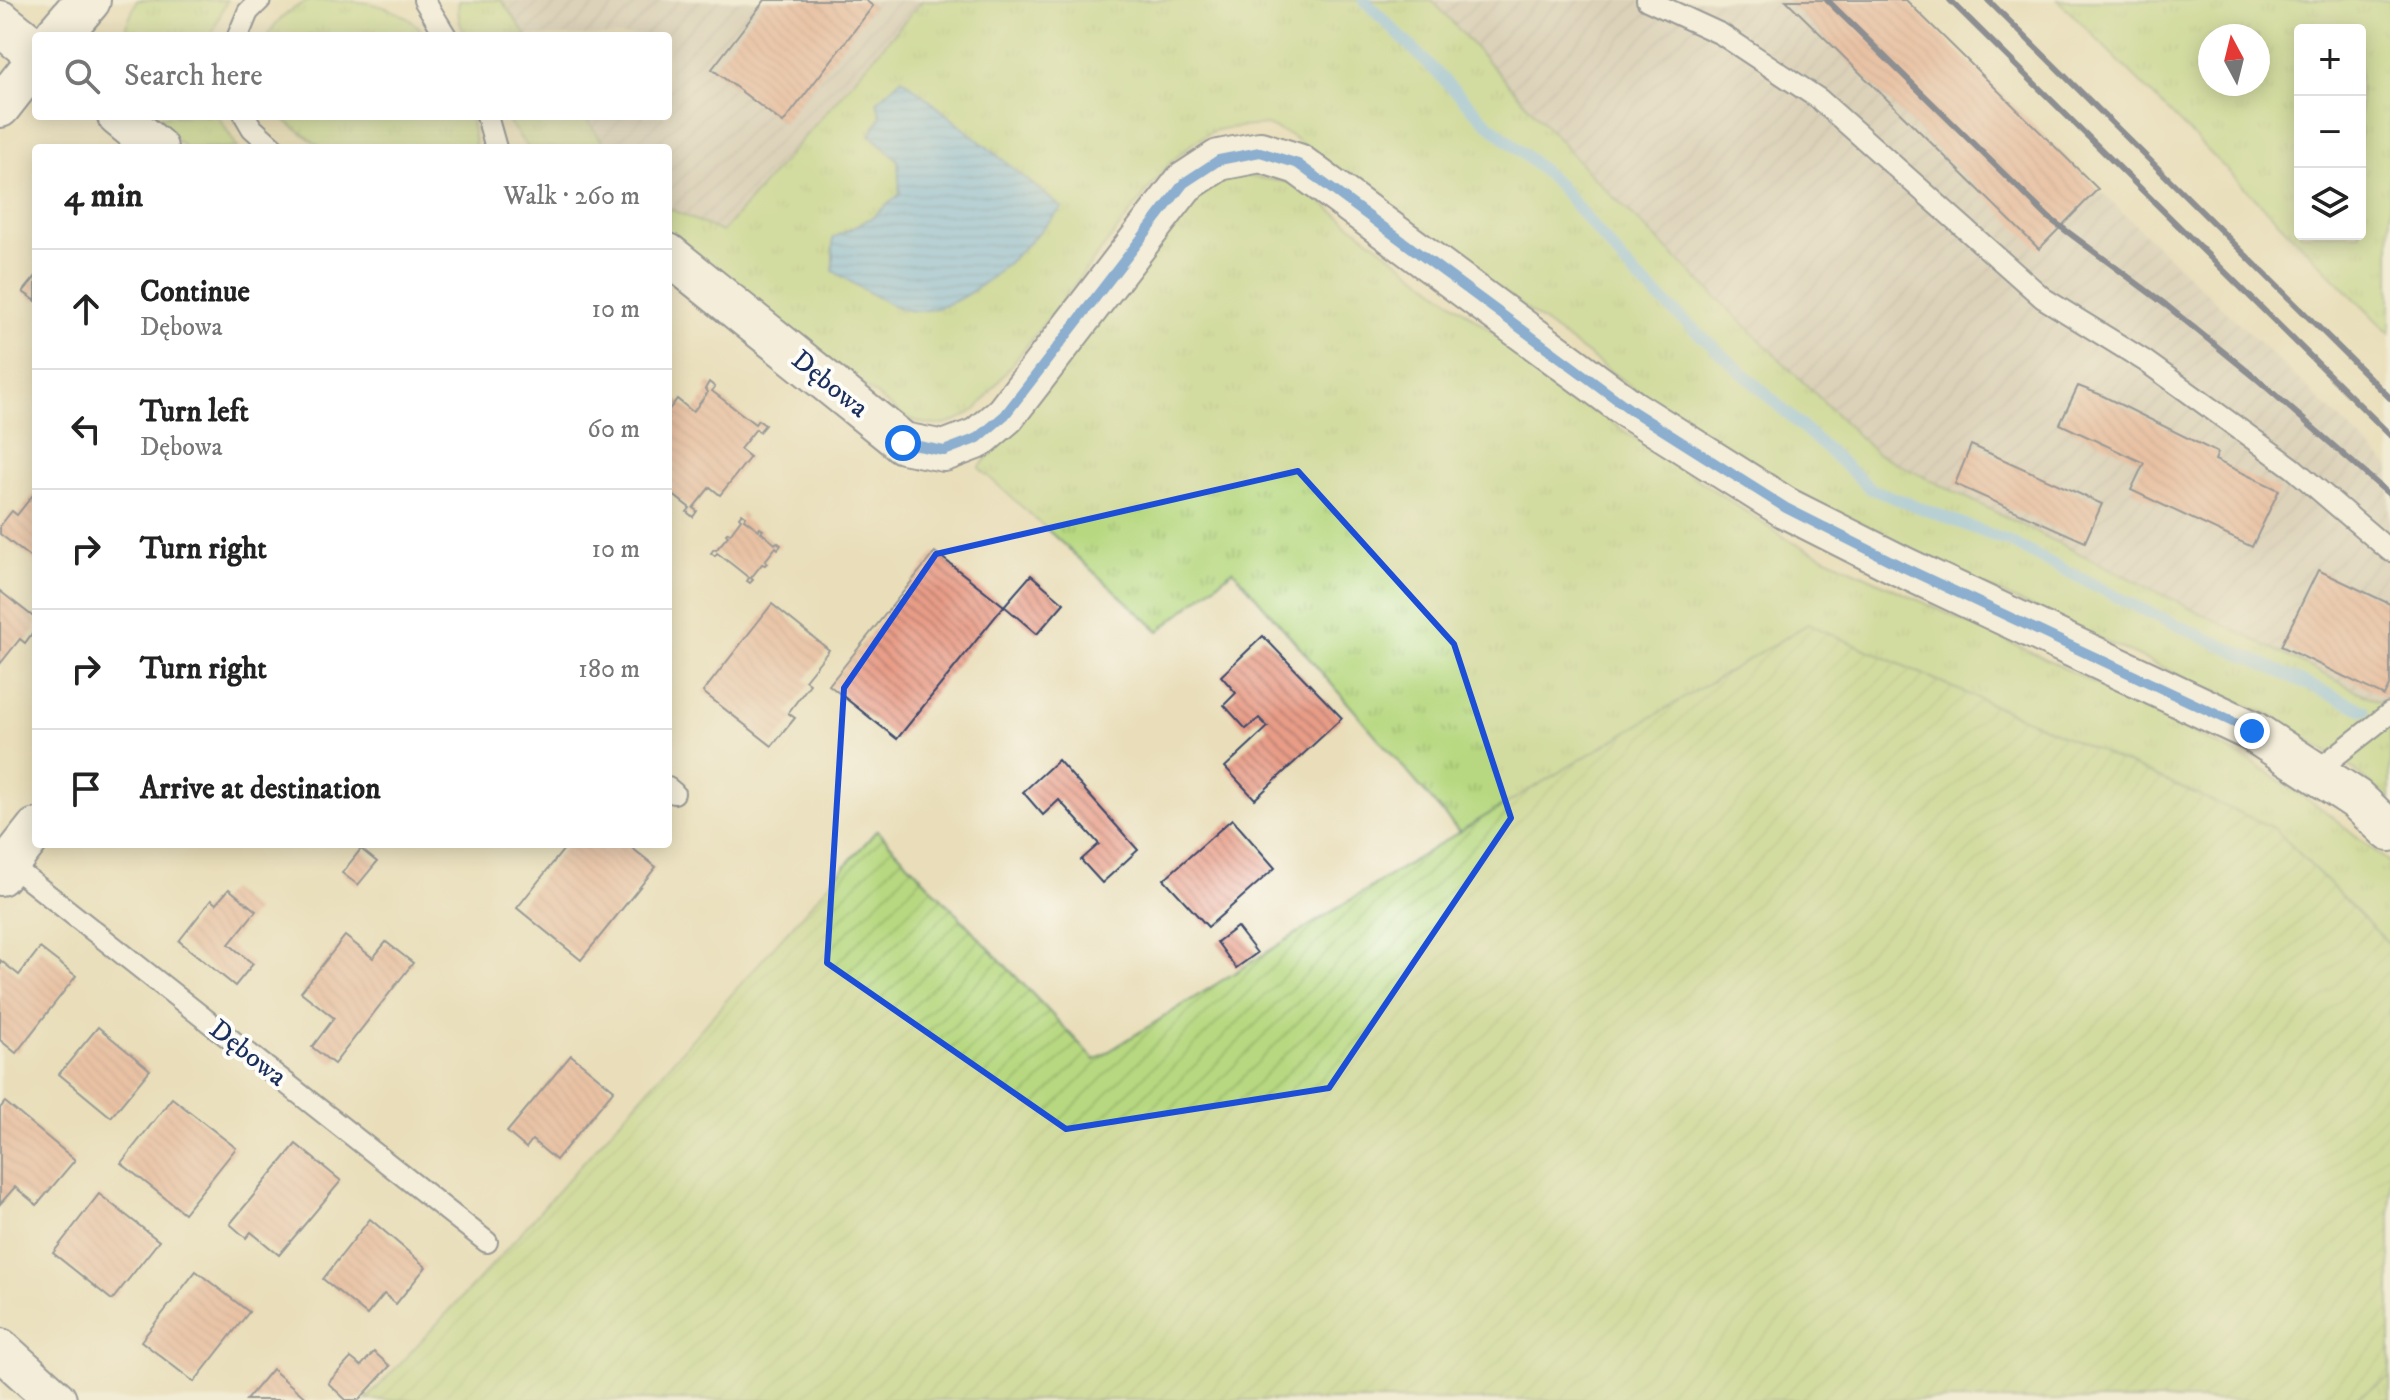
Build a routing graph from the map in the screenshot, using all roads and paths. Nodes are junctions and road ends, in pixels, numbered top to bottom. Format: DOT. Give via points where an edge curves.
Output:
graph roads {
  1 [pos="88,0"];
  2 [pos="260,0"];
  3 [pos="425,0"];
  4 [pos="1647,0"];
  5 [pos="0,23"];
  6 [pos="60,32"];
  7 [pos="240,32"];
  8 [pos="444,32"];
  9 [pos="32,49"];
  10 [pos="32,66"];
  11 [pos="0,107"];
  12 [pos="123,120"];
  13 [pos="247,120"];
  14 [pos="488,120"];
  15 [pos="152,144"];
  16 [pos="270,144"];
  17 [pos="495,144"];
  18 [pos="672,257"];
  19 [pos="2390,551"];
  20 [pos="2390,713"];
  21 [pos="2315,772"];
  22 [pos="2390,831"];
  23 [pos="32,834"];
  24 [pos="4,870"];
  25 [pos="487,1242"];
  26 [pos="0,1349"];
  27 [pos="55,1400"];
  1 -- 6 [label="street"];
  2 -- 7 [label="lane"];
  3 -- 8 [label="lane"];
  4 -- 19 [label="lane" via="1721,34 1819,99 2043,298 2145,361 2293,468"];
  5 -- 9 [label="street"];
  10 -- 11 [label="street"];
  12 -- 15 [label="street"];
  13 -- 16 [label="lane"];
  14 -- 17 [label="lane"];
  18 -- 21 [label="street, Dębowa" via="903,443 944,451 978,438 1005,415 1184,183 1219,160 1260,152 1298,164 1631,410 1786,508 2252,731"];
  20 -- 21 [label="lane"];
  21 -- 22 [label="street" via="2356,799"];
  23 -- 24 [label="street, Dębowa"];
  24 -- 25 [label="lane, Dębowa"];
  26 -- 27 [label="street"];
}
